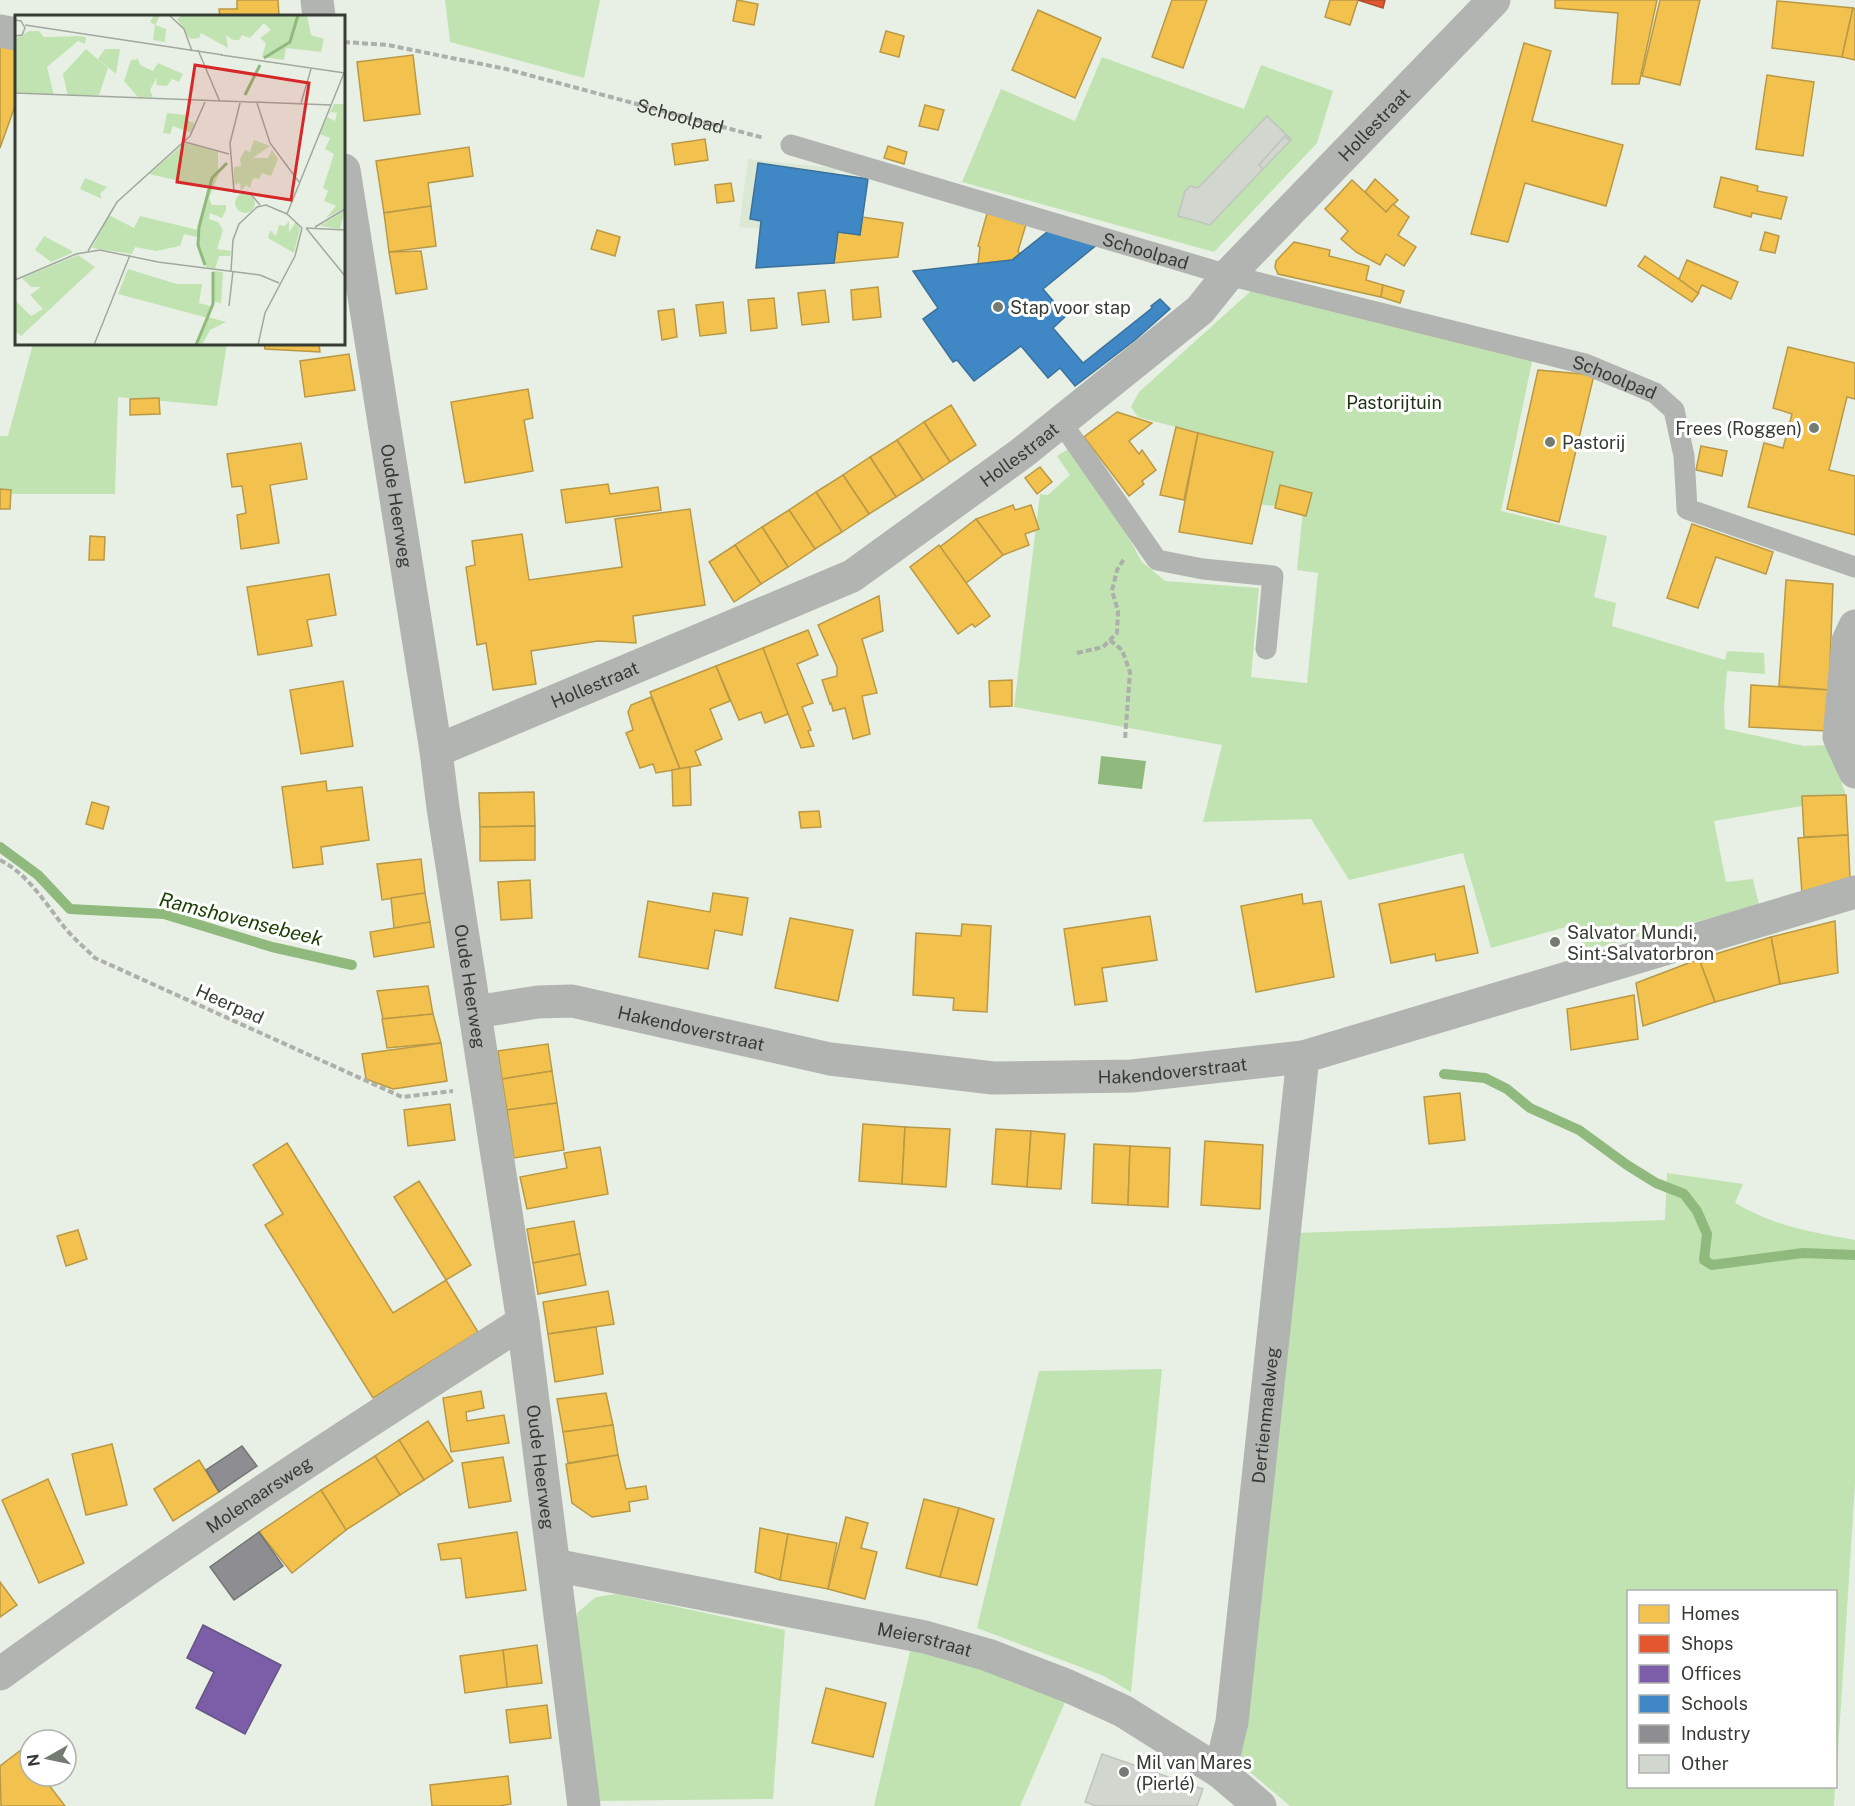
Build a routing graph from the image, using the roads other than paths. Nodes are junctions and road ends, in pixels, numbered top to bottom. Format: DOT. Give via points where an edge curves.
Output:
graph roads {
  1 [pos="317,0"];
  2 [pos="1494,0"];
  3 [pos="319,15"];
  4 [pos="0,32"];
  5 [pos="15,34"];
  6 [pos="791,145"];
  7 [pos="345,176"];
  8 [pos="1228,275"];
  9 [pos="1060,422"];
  10 [pos="1855,567"];
  11 [pos="1855,626"];
  12 [pos="1266,649"];
  13 [pos="436,751"];
  14 [pos="1855,772"];
  15 [pos="1855,892"];
  16 [pos="475,1012"];
  17 [pos="1303,1057"];
  18 [pos="523,1322"];
  19 [pos="554,1565"];
  20 [pos="0,1674"];
  21 [pos="1220,1772"];
  22 [pos="584,1806"];
  23 [pos="1260,1806"];
  1 -- 3 [label="street"];
  2 -- 8 [label="street, Hollestraat"];
  4 -- 5 [label="street"];
  6 -- 8 [label="lane, Schoolpad"];
  7 -- 13 [label="street, Oude Heerweg"];
  8 -- 9 [label="street, Hollestraat" via="1200,310"];
  8 -- 10 [label="lane, Schoolpad" via="1585,364 1655,393 1674,410 1684,456 1687,508"];
  9 -- 12 [label="lane" via="1157,560 1273,576"];
  9 -- 13 [label="street, Hollestraat" via="852,576"];
  11 -- 14 [label="street" via="1848,641 1839,737"];
  13 -- 16 [label="street, Oude Heerweg"];
  15 -- 17 [label="street, Hakendoverstraat"];
  16 -- 17 [label="street, Hakendoverstraat" via="572,1001 830,1059 993,1078 1132,1076"];
  16 -- 18 [label="street, Oude Heerweg"];
  17 -- 21 [label="street, Dertienmaalweg" via="1232,1722"];
  18 -- 19 [label="street, Oude Heerweg"];
  18 -- 20 [label="street, Molenaarsweg" via="85,1612"];
  19 -- 21 [label="street, Meierstraat" via="925,1637 988,1655 1123,1711"];
  19 -- 22 [label="street, Oude Heerweg"];
  21 -- 23 [label="street, Meierstraat"];
}
